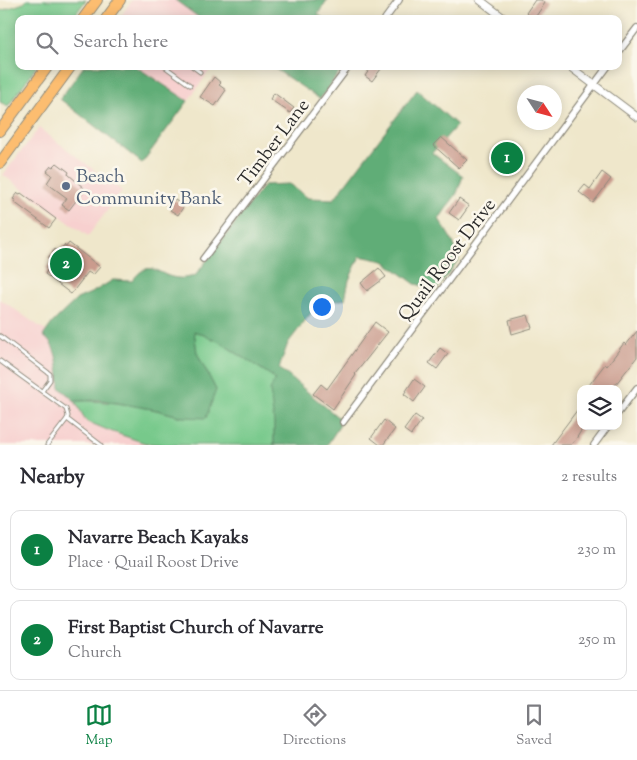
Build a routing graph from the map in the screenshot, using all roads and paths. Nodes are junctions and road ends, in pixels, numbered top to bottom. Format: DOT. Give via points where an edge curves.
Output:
graph roads {
  1 [pos="97,0"];
  2 [pos="120,0"];
  3 [pos="400,0"];
  4 [pos="480,0"];
  5 [pos="86,15"];
  6 [pos="109,15"];
  7 [pos="388,15"];
  8 [pos="500,15"];
  9 [pos="637,28"];
  10 [pos="622,48"];
  11 [pos="45,70"];
  12 [pos="68,70"];
  13 [pos="169,70"];
  14 [pos="197,70"];
  15 [pos="346,70"];
  16 [pos="574,70"];
  17 [pos="605,70"];
  18 [pos="200,72"];
  19 [pos="190,85"];
  20 [pos="594,85"];
  21 [pos="637,117"];
  22 [pos="0,131"];
  23 [pos="0,163"];
  24 [pos="203,259"];
  25 [pos="0,336"];
  26 [pos="0,361"];
  27 [pos="637,388"];
  28 [pos="42,391"];
  29 [pos="622,408"];
  30 [pos="66,419"];
  31 [pos="343,422"];
  32 [pos="605,430"];
  33 [pos="47,445"];
  34 [pos="101,445"];
  35 [pos="594,445"];
  1 -- 5 [label="highway"];
  2 -- 6 [label="highway"];
  3 -- 7 [label="street"];
  4 -- 8 [label="street"];
  9 -- 10 [label="street"];
  11 -- 22 [label="highway"];
  12 -- 23 [label="highway"];
  13 -- 19 [label="lane"];
  14 -- 18 [label="lane"];
  15 -- 24 [label="street, Timber Lane"];
  16 -- 20 [label="street"];
  17 -- 20 [label="street, Quail Roost Drive"];
  20 -- 21 [label="street"];
  20 -- 31 [label="street, Quail Roost Drive"];
  25 -- 28 [label="lane" via="50,374 50,380"];
  26 -- 28 [label="lane"];
  27 -- 29 [label="street"];
  28 -- 30 [label="lane" via="66,409"];
  30 -- 33 [label="lane"];
  30 -- 34 [label="lane"];
  32 -- 35 [label="street"];
}
